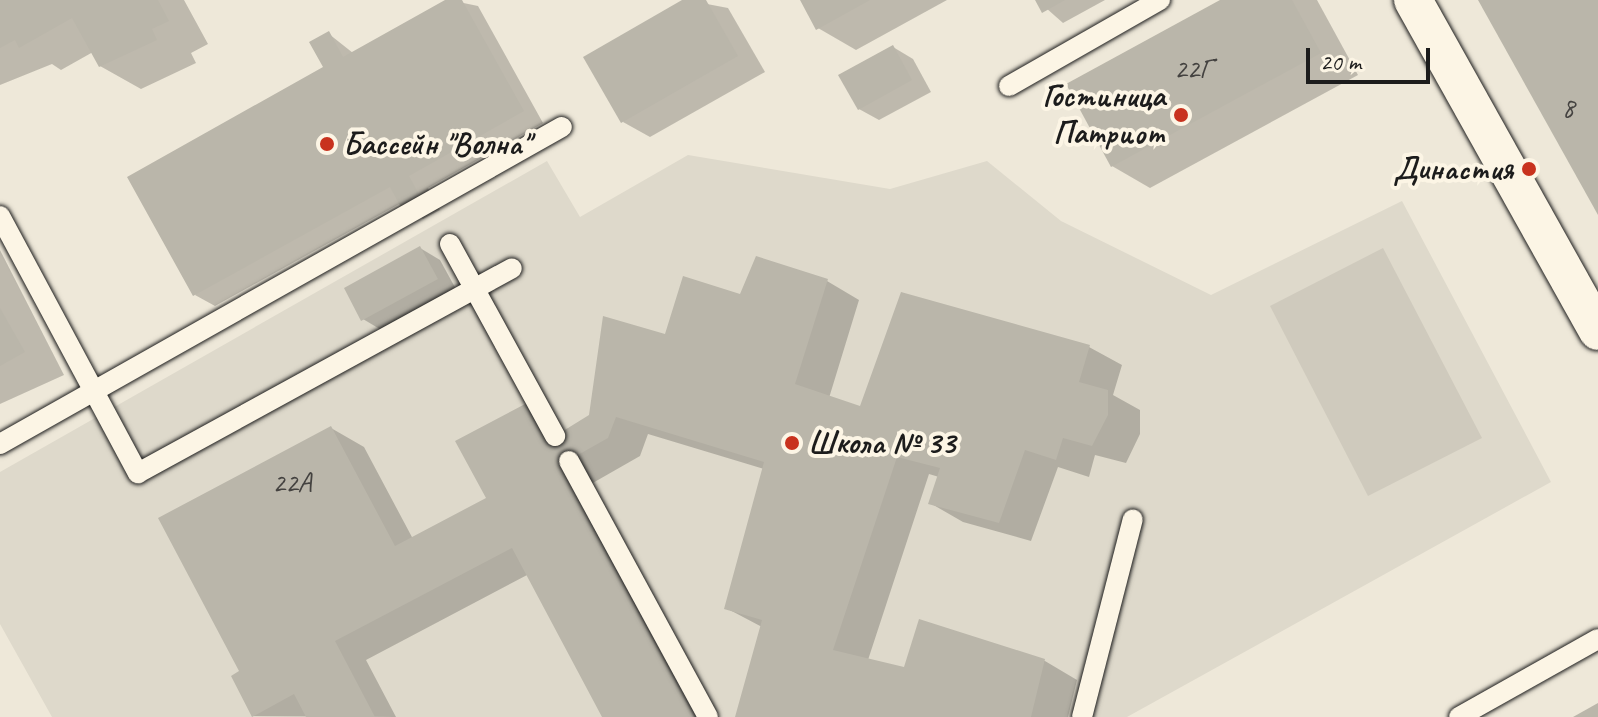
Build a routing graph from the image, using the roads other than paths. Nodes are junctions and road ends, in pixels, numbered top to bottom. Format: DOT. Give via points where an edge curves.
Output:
graph roads {
  1 [pos="1160,0"];
  2 [pos="1413,0"];
  3 [pos="1009,86"];
  4 [pos="562,127"];
  5 [pos="0,216"];
  6 [pos="450,244"];
  7 [pos="512,268"];
  8 [pos="474,288"];
  9 [pos="1595,321"];
  10 [pos="94,392"];
  11 [pos="555,436"];
  12 [pos="0,444"];
  13 [pos="569,461"];
  14 [pos="1133,519"];
  15 [pos="1598,639"];
  16 [pos="708,717"];
  17 [pos="1082,717"];
  18 [pos="1459,717"];
  1 -- 3 [label="lane"];
  2 -- 9 [label="street"];
  4 -- 10 [label="lane"];
  5 -- 10 [label="lane"];
  6 -- 8 [label="lane"];
  7 -- 8 [label="lane"];
  8 -- 10 [label="lane" via="138,473"];
  8 -- 11 [label="lane"];
  10 -- 12 [label="lane"];
  13 -- 16 [label="lane"];
  14 -- 17 [label="lane"];
  15 -- 18 [label="lane"];
}
